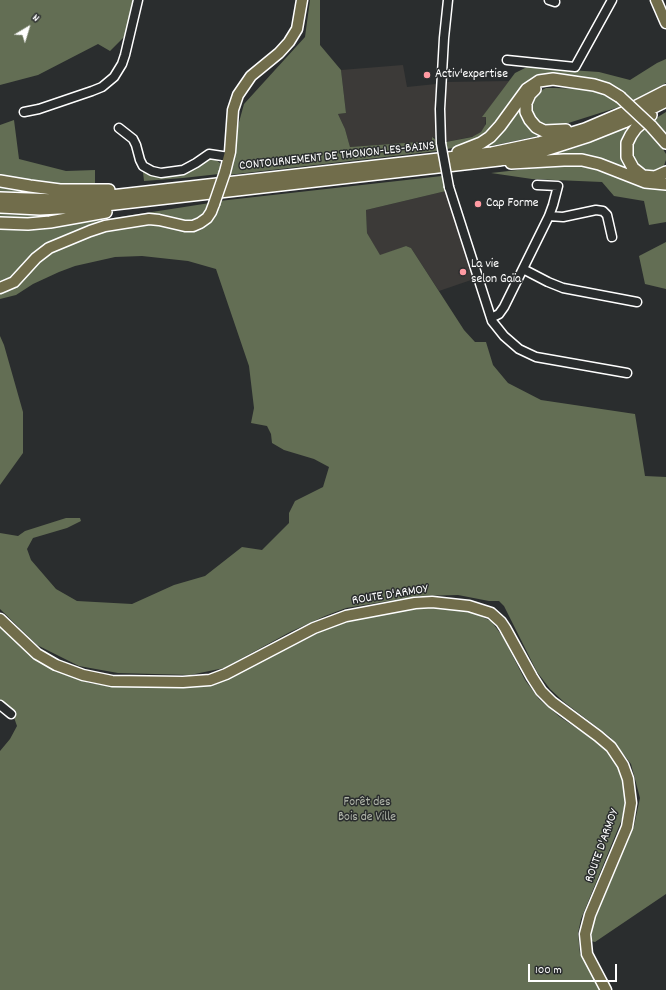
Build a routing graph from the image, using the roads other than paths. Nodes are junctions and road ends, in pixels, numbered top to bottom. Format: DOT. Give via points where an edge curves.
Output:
graph roads {
  1 [pos="138,0"];
  2 [pos="302,0"];
  3 [pos="448,0"];
  4 [pos="612,0"];
  5 [pos="656,0"];
  6 [pos="666,23"];
  7 [pos="508,60"];
  8 [pos="558,80"];
  9 [pos="666,91"];
  10 [pos="666,102"];
  11 [pos="24,112"];
  12 [pos="119,128"];
  13 [pos="585,129"];
  14 [pos="666,143"];
  15 [pos="229,157"];
  16 [pos="438,159"];
  17 [pos="462,165"];
  18 [pos="666,172"];
  19 [pos="0,181"];
  20 [pos="666,184"];
  21 [pos="537,185"];
  22 [pos="162,190"];
  23 [pos="0,198"];
  24 [pos="172,198"];
  25 [pos="0,207"];
  26 [pos="549,216"];
  27 [pos="0,223"];
  28 [pos="612,237"];
  29 [pos="523,269"];
  30 [pos="0,288"];
  31 [pos="637,302"];
  32 [pos="491,318"];
  33 [pos="627,373"];
  34 [pos="0,619"];
  35 [pos="0,705"];
  36 [pos="11,714"];
  37 [pos="606,990"];
  1 -- 11 [label="street" via="125,55 114,77 92,91"];
  2 -- 15 [label="main road" via="297,29 290,42 252,76 238,95 232,118"];
  3 -- 32 [label="street, bridge" via="439,133 449,187"];
  4 -- 7 [label="street" via="575,67"];
  5 -- 6 [label="main road"];
  8 -- 13 [label="highway" via="540,85 530,94 526,107 530,120 548,132"];
  8 -- 14 [label="highway, bridge" via="594,85 620,96"];
  8 -- 16 [label="highway" via="543,80 530,86 486,141"];
  9 -- 13 [label="highway, CONTOURNEMENT DE THONON-LES-BAINS"];
  10 -- 17 [label="highway, CONTOURNEMENT DE THONON-LES-BAINS" via="572,142 518,157"];
  10 -- 18 [label="highway" via="633,131 627,143 627,152 633,168 643,176 655,177"];
  12 -- 15 [label="street" via="133,139 143,166 152,171 167,173 183,170 209,154"];
  13 -- 16 [label="highway, CONTOURNEMENT DE THONON-LES-BAINS" via="524,147"];
  15 -- 30 [label="main road, bridge" via="211,212 200,223 184,226 149,219 105,226 49,248 14,282"];
  16 -- 22 [label="highway, CONTOURNEMENT DE THONON-LES-BAINS"];
  17 -- 20 [label="highway" via="582,160 645,182"];
  17 -- 24 [label="highway, CONTOURNEMENT DE THONON-LES-BAINS"];
  19 -- 22 [label="highway" via="60,190"];
  21 -- 26 [label="street" via="558,186"];
  22 -- 23 [label="highway, CONTOURNEMENT DE THONON-LES-BAINS" via="58,200"];
  24 -- 25 [label="highway, CONTOURNEMENT DE THONON-LES-BAINS" via="79,208"];
  24 -- 27 [label="highway" via="65,220"];
  26 -- 28 [label="street" via="563,217 596,210 603,211"];
  26 -- 29 [label="street"];
  29 -- 31 [label="street" via="563,288"];
  29 -- 32 [label="street" via="503,309"];
  32 -- 33 [label="street" via="506,339 530,355"];
  34 -- 37 [label="main road, ROUTE D'ARMOY" via="37,654 84,675 112,681 183,682 203,681 226,674 314,628 346,616 432,602 469,606 491,613 505,628 541,691 611,747 623,765 628,779 632,803 627,827 584,934 587,954"];
  35 -- 36 [label="street"];
}
